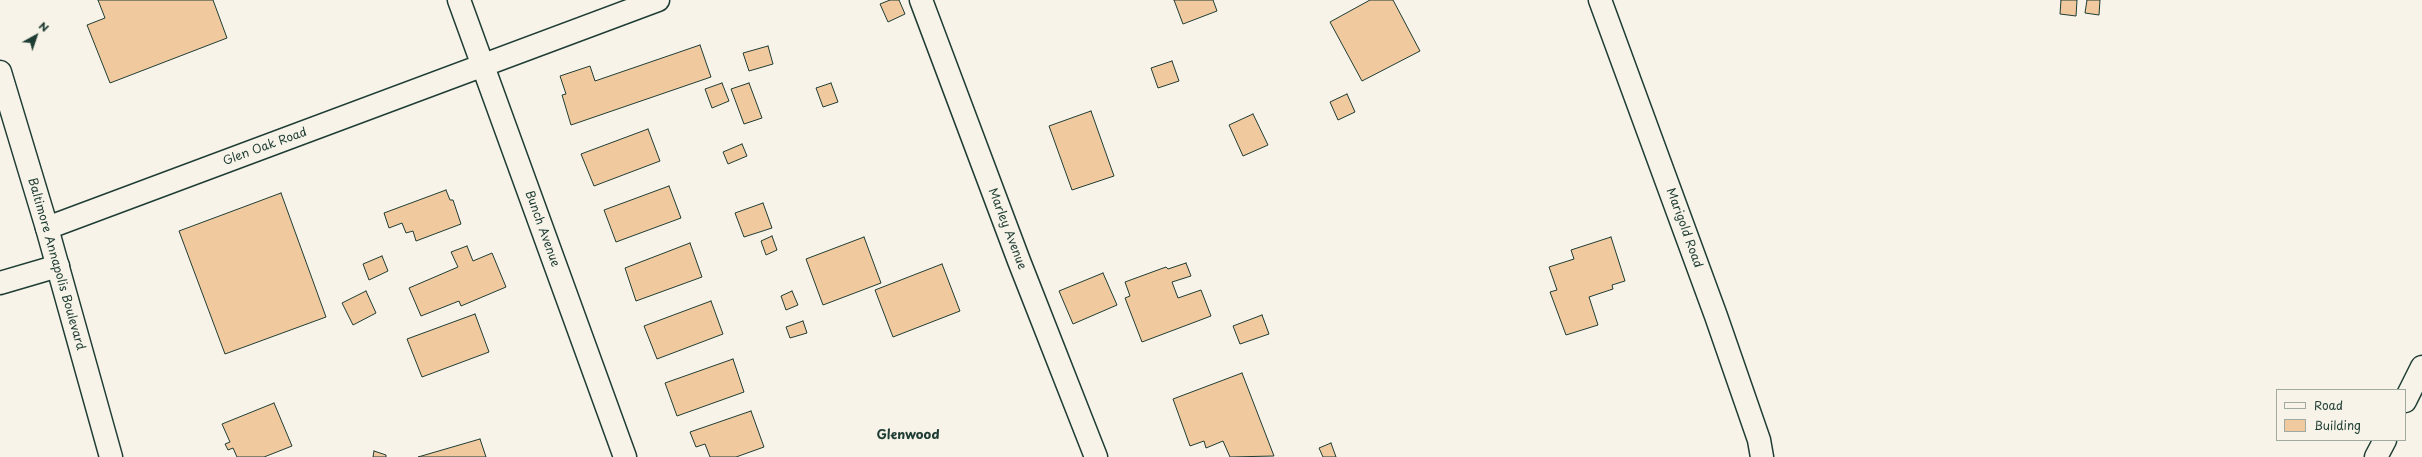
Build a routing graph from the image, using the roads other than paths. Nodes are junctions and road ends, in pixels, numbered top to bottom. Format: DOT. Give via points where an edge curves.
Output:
graph roads {
  1 [pos="458,0"];
  2 [pos="658,0"];
  3 [pos="921,0"];
  4 [pos="1600,0"];
  5 [pos="483,66"];
  6 [pos="0,72"];
  7 [pos="47,228"];
  8 [pos="58,266"];
  9 [pos="0,283"];
  10 [pos="2422,367"];
  11 [pos="2406,399"];
  12 [pos="2384,441"];
  13 [pos="111,457"];
  14 [pos="625,457"];
  15 [pos="1096,457"];
  16 [pos="1762,457"];
  17 [pos="2376,457"];
  1 -- 5 [label="main road, Bunch Avenue"];
  2 -- 5 [label="main road, Glen Oak Road"];
  3 -- 15 [label="main road, Marley Avenue"];
  4 -- 16 [label="main road, Marigold Road" via="1716,316 1759,440"];
  5 -- 7 [label="main road, Glen Oak Road"];
  5 -- 14 [label="main road, Bunch Avenue"];
  6 -- 7 [label="main road, Baltimore Annapolis Boulevard"];
  7 -- 8 [label="main road, Baltimore Annapolis Boulevard"];
  8 -- 9 [label="main road"];
  8 -- 13 [label="main road, Baltimore Annapolis Boulevard"];
  10 -- 11 [label="main road"];
  12 -- 17 [label="main road"];
}
